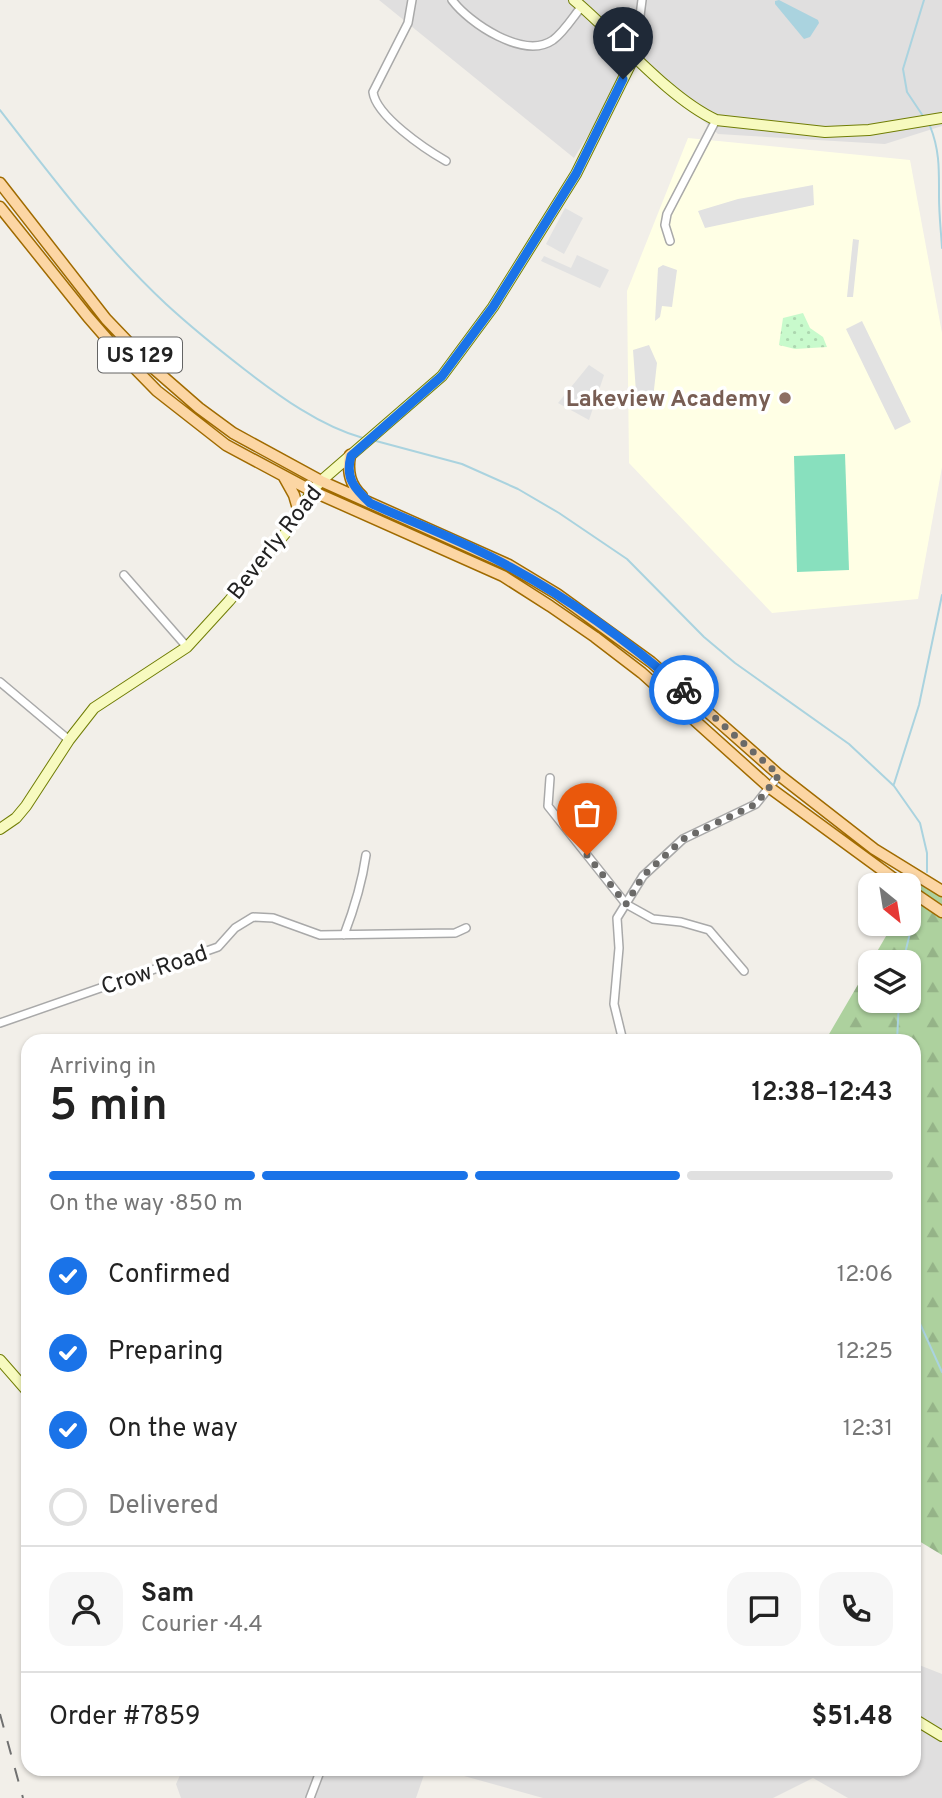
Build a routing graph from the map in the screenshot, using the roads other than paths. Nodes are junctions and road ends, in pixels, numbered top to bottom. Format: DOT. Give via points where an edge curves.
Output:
graph roads {
  1 [pos="412,0"];
  2 [pos="452,0"];
  3 [pos="642,0"];
  4 [pos="578,3"];
  5 [pos="635,55"];
  6 [pos="942,118"];
  7 [pos="716,120"];
  8 [pos="446,161"];
  9 [pos="0,183"];
  10 [pos="0,207"];
  11 [pos="670,241"];
  12 [pos="351,456"];
  13 [pos="282,475"];
  14 [pos="321,481"];
  15 [pos="312,491"];
  16 [pos="370,503"];
  17 [pos="299,512"];
  18 [pos="124,575"];
  19 [pos="187,648"];
  20 [pos="0,681"];
  21 [pos="69,740"];
  22 [pos="779,775"];
  23 [pos="550,778"];
  24 [pos="770,788"];
  25 [pos="0,829"];
  26 [pos="366,855"];
  27 [pos="886,873"];
  28 [pos="942,891"];
  29 [pos="921,898"];
  30 [pos="626,904"];
  31 [pos="942,912"];
  32 [pos="466,929"];
  33 [pos="344,935"];
  34 [pos="744,971"];
  35 [pos="0,1023"];
  36 [pos="621,1034"];
  37 [pos="0,1360"];
  38 [pos="21,1384"];
  39 [pos="921,1723"];
  40 [pos="942,1736"];
  41 [pos="318,1776"];
  42 [pos="310,1798"];
  1 -- 8 [label="street" via="408,23 373,92 374,102 428,151"];
  2 -- 4 [label="street" via="476,24 534,46 554,40"];
  3 -- 5 [label="street"];
  4 -- 5 [label="street"];
  5 -- 7 [label="street" via="700,113"];
  5 -- 12 [label="street, Beverly Road" via="576,174 493,307 442,376"];
  6 -- 7 [label="street" via="825,132"];
  7 -- 11 [label="street" via="667,214"];
  9 -- 14 [label="main road, US 129" via="106,319 152,367 233,433"];
  10 -- 13 [label="main road, US 129" via="88,317 157,391 226,445"];
  12 -- 14 [label="street, Beverly Road"];
  12 -- 16 [label="main road" via="352,485"];
  13 -- 15 [label="main road, US 129"];
  13 -- 17 [label="main road"];
  14 -- 15 [label="street, Beverly Road"];
  14 -- 16 [label="main road, US 129"];
  15 -- 17 [label="street, Beverly Road"];
  15 -- 24 [label="main road, US 129" via="503,576 550,606 642,673"];
  16 -- 22 [label="main road, US 129" via="509,565 557,594 651,662"];
  17 -- 19 [label="street, Beverly Road"];
  18 -- 19 [label="street"];
  19 -- 21 [label="street, Beverly Road" via="107,698"];
  20 -- 21 [label="street"];
  21 -- 25 [label="street, Beverly Road" via="26,806"];
  22 -- 24 [label="street"];
  22 -- 28 [label="main road, US 129" via="874,849"];
  23 -- 30 [label="street" via="548,806"];
  24 -- 27 [label="main road, US 129"];
  24 -- 30 [label="street" via="756,804 683,839 643,876"];
  26 -- 33 [label="street" via="362,884"];
  29 -- 31 [label="main road"];
  30 -- 34 [label="street" via="653,919 709,930"];
  30 -- 36 [label="street" via="617,918 614,1004"];
  32 -- 33 [label="street, Crow Road"];
  33 -- 35 [label="street, Crow Road" via="320,935 273,918 253,916 218,947"];
  37 -- 38 [label="street"];
  39 -- 40 [label="street"];
  41 -- 42 [label="street"];
}
